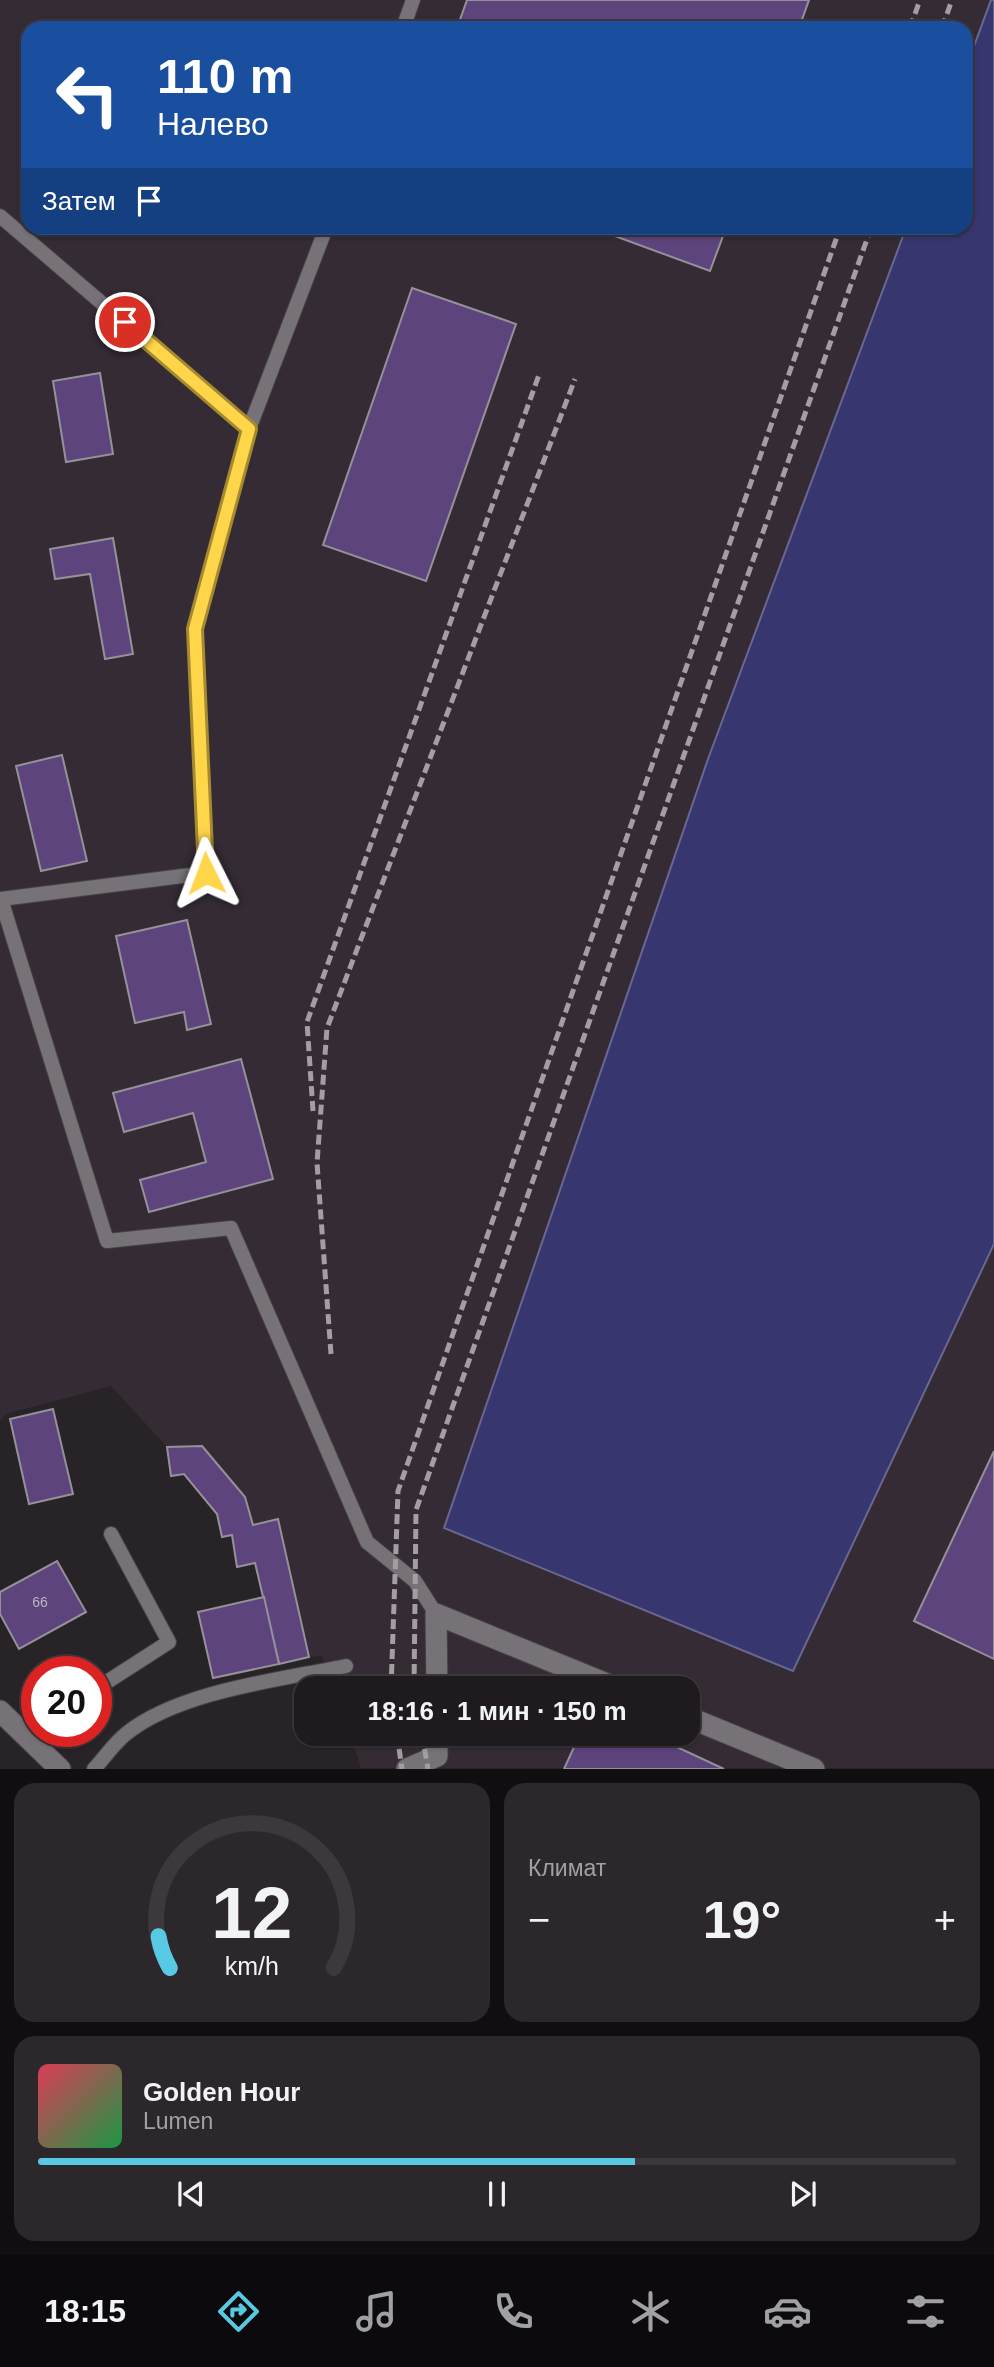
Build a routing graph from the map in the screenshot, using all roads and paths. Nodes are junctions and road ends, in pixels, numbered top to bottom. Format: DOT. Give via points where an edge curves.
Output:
graph roads {
  1 [pos="413,0"];
  2 [pos="405,21"];
  3 [pos="0,216"];
  4 [pos="21,234"];
  5 [pos="22,235"];
  6 [pos="323,235"];
  7 [pos="249,429"];
  8 [pos="111,1534"];
  9 [pos="436,1614"];
  10 [pos="346,1666"];
  11 [pos="437,1676"];
  12 [pos="587,1676"];
  13 [pos="112,1679"];
  14 [pos="0,1711"];
  15 [pos="700,1722"];
  16 [pos="21,1726"];
  17 [pos="437,1746"];
  18 [pos="42,1747"];
  19 [pos="60,1769"];
  20 [pos="94,1769"];
  21 [pos="407,1769"];
  22 [pos="814,1769"];
  1 -- 2 [label="lane"];
  3 -- 4 [label="lane"];
  5 -- 7 [label="lane"];
  6 -- 7 [label="lane"];
  7 -- 9 [label="lane" via="195,629 206,873 1,899 107,1241 231,1228 367,1542 415,1581"];
  8 -- 13 [label="lane" via="169,1642"];
  9 -- 11 [label="street"];
  9 -- 12 [label="street"];
  10 -- 20 [label="lane" via="215,1693 163,1709 125,1734"];
  14 -- 16 [label="street"];
  15 -- 22 [label="street"];
  17 -- 21 [label="street" via="437,1756"];
  18 -- 19 [label="street"];
}
